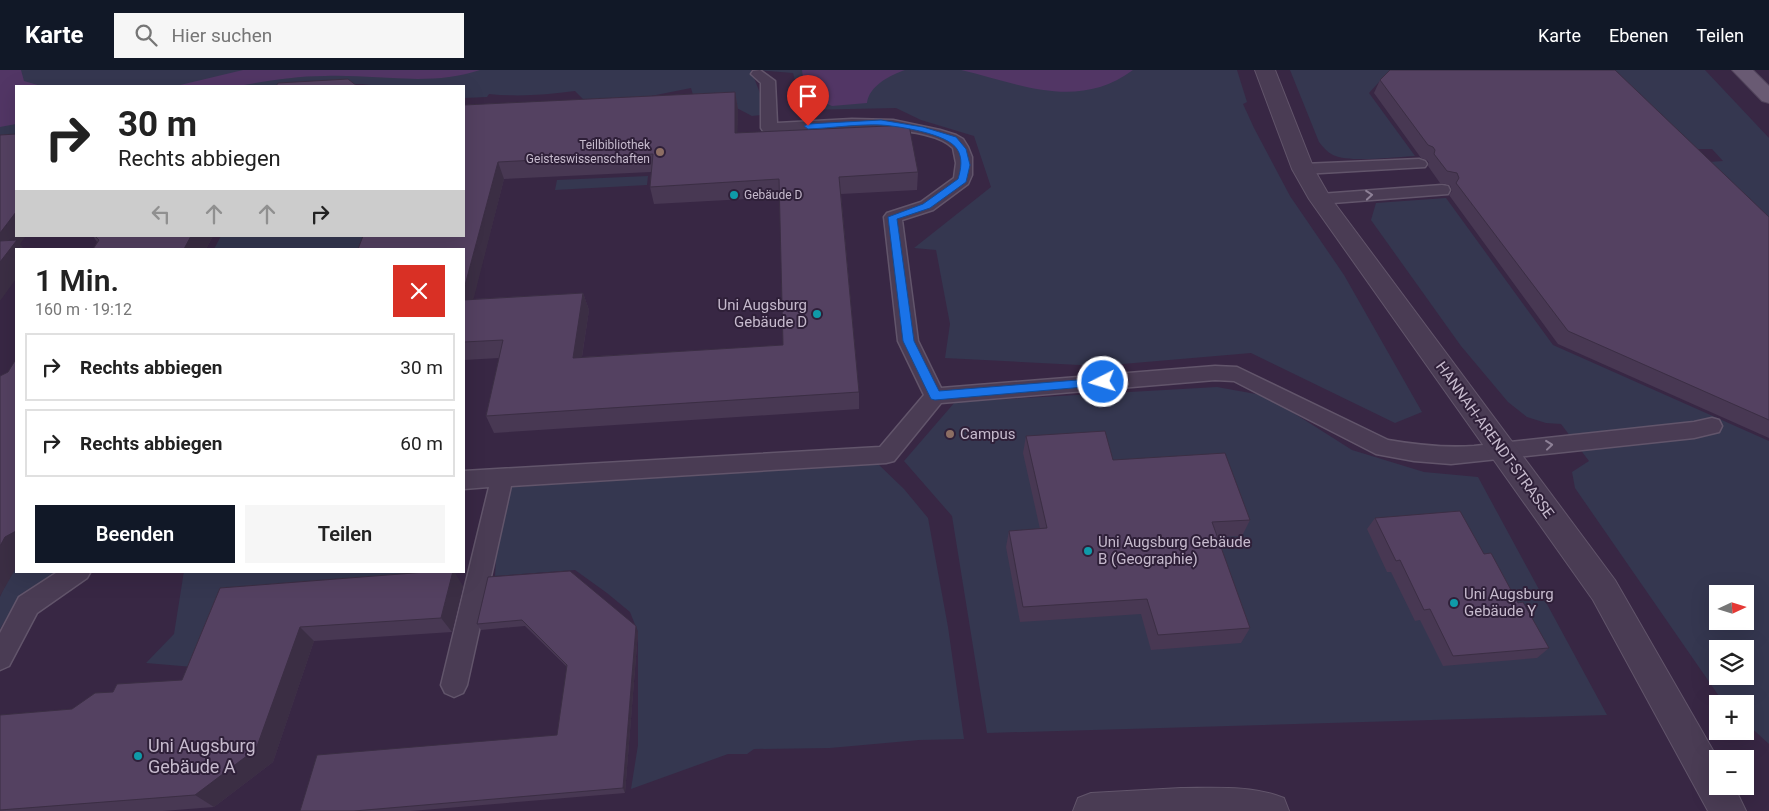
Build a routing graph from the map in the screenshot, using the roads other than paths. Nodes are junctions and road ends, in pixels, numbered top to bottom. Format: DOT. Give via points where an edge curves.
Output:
graph roads {
  1 [pos="1265,70"];
  2 [pos="1742,70"];
  3 [pos="758,74"];
  4 [pos="1769,97"];
  5 [pos="1419,164"];
  6 [pos="1303,169"];
  7 [pos="1442,190"];
  8 [pos="1320,199"];
  9 [pos="935,396"];
  10 [pos="1712,426"];
  11 [pos="1501,450"];
  12 [pos="502,479"];
  13 [pos="465,480"];
  14 [pos="76,573"];
  15 [pos="0,658"];
  16 [pos="454,685"];
  17 [pos="1091,811"];
  18 [pos="1271,811"];
  19 [pos="1728,811"];
  1 -- 6 [label="street, HANNAH-ARENDT-STRASSE"];
  2 -- 4 [label="main road"];
  3 -- 9 [label="lane" via="768,82 769,128 881,122 953,139 962,149 966,165 962,180 926,206 893,217 908,341"];
  5 -- 6 [label="lane"];
  6 -- 8 [label="street, HANNAH-ARENDT-STRASSE"];
  8 -- 7 [label="lane, one-way"];
  8 -- 11 [label="street, HANNAH-ARENDT-STRASSE"];
  9 -- 11 [label="lane" via="1215,373 1237,374 1384,448 1450,456"];
  9 -- 12 [label="lane" via="886,454"];
  11 -- 10 [label="lane, one-way"];
  11 -- 19 [label="street, HANNAH-ARENDT-STRASSE" via="1604,590"];
  12 -- 13 [label="lane"];
  12 -- 16 [label="lane"];
  14 -- 15 [label="lane" via="28,605"];
  17 -- 18 [label="street" via="1186,805"];
}
